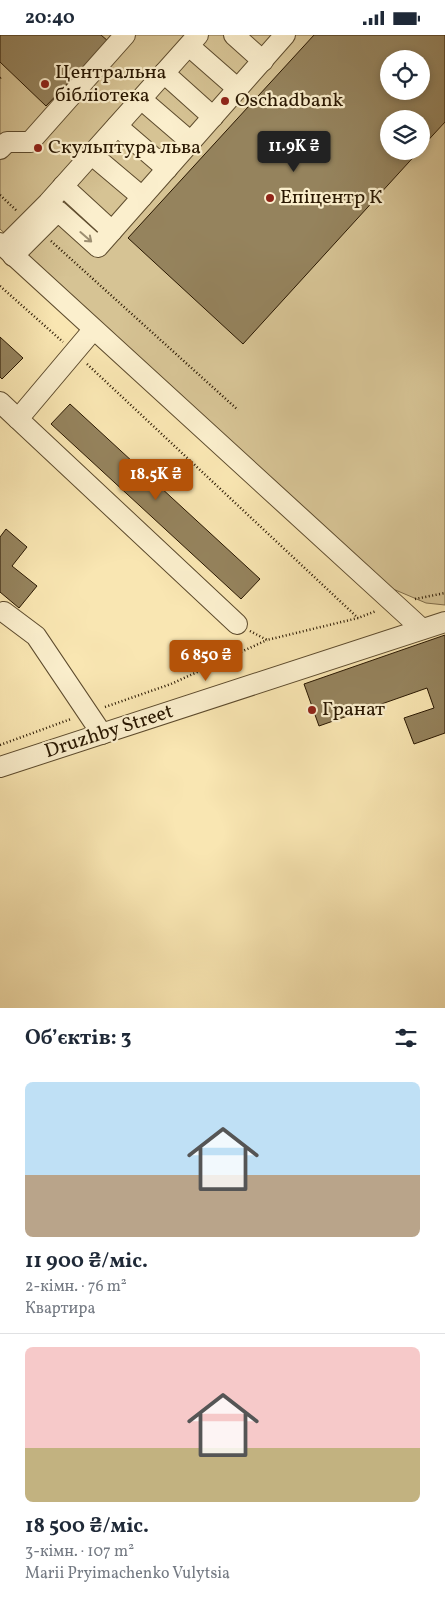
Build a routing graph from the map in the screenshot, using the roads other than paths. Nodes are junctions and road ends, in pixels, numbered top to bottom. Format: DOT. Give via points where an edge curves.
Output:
graph roads {
  1 [pos="125,35"];
  2 [pos="234,35"];
  3 [pos="285,35"];
  4 [pos="193,40"];
  5 [pos="263,61"];
  6 [pos="164,73"];
  7 [pos="238,89"];
  8 [pos="141,99"];
  9 [pos="213,117"];
  10 [pos="117,126"];
  11 [pos="191,142"];
  12 [pos="0,149"];
  13 [pos="91,154"];
  14 [pos="167,169"];
  15 [pos="63,186"];
  16 [pos="142,197"];
  17 [pos="53,207"];
  18 [pos="112,231"];
  19 [pos="6,249"];
  20 [pos="93,329"];
  21 [pos="0,402"];
  22 [pos="18,419"];
  23 [pos="4,612"];
  24 [pos="445,622"];
  25 [pos="237,624"];
  26 [pos="422,629"];
  27 [pos="102,734"];
  28 [pos="0,767"];
  1 -- 12 [label="street" via="30,142 7,141"];
  2 -- 5 [label="street"];
  3 -- 5 [label="street"];
  4 -- 6 [label="street"];
  4 -- 7 [label="street"];
  5 -- 7 [label="street"];
  6 -- 8 [label="street"];
  6 -- 9 [label="street"];
  7 -- 9 [label="street"];
  8 -- 10 [label="street"];
  8 -- 11 [label="street"];
  9 -- 11 [label="street"];
  10 -- 13 [label="street"];
  10 -- 14 [label="street"];
  11 -- 14 [label="street"];
  13 -- 15 [label="street"];
  13 -- 16 [label="street"];
  14 -- 16 [label="street"];
  15 -- 17 [label="street"];
  15 -- 18 [label="street"];
  16 -- 18 [label="street"];
  17 -- 18 [label="street, one-way" via="98,247"];
  17 -- 19 [label="street"];
  19 -- 20 [label="street"];
  20 -- 22 [label="street"];
  20 -- 26 [label="street"];
  21 -- 22 [label="street"];
  22 -- 25 [label="street"];
  23 -- 27 [label="street" via="36,636"];
  24 -- 26 [label="street, Druzhby Street"];
  26 -- 27 [label="street, Druzhby Street"];
  27 -- 28 [label="street, Druzhby Street"];
}
